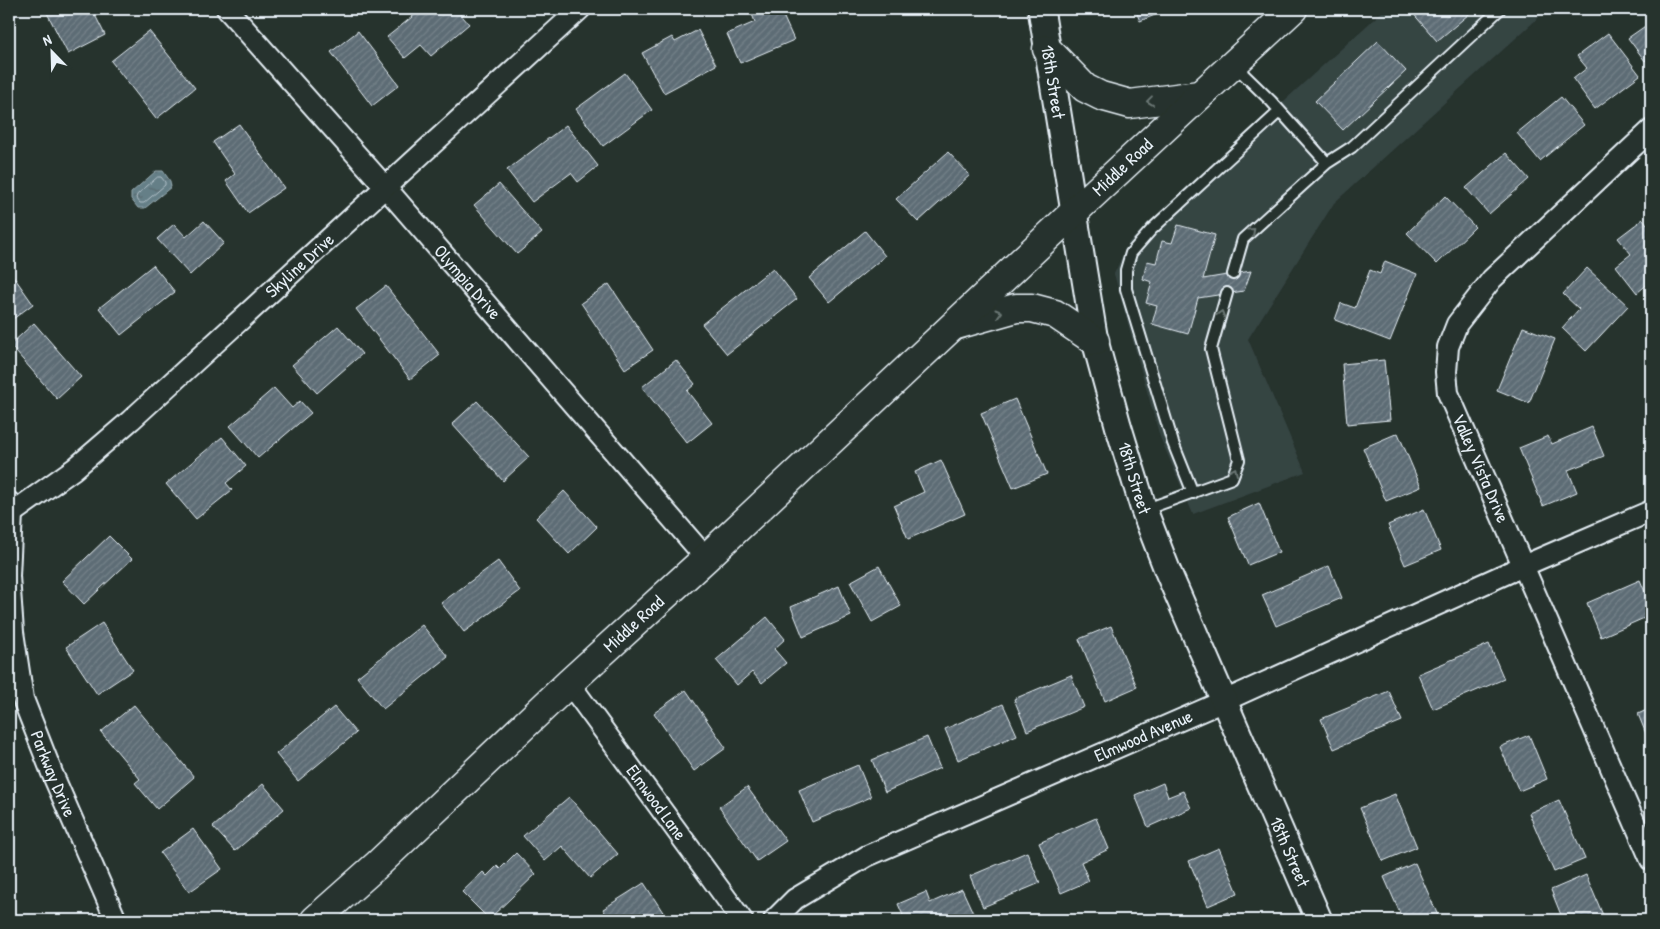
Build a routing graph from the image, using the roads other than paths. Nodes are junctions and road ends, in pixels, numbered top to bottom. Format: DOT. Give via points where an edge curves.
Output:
graph roads {
  1 [pos="226,9"];
  2 [pos="580,9"];
  3 [pos="1041,9"];
  4 [pos="1294,9"];
  5 [pos="1500,9"];
  6 [pos="1047,49"];
  7 [pos="1233,64"];
  8 [pos="1199,95"];
  9 [pos="1280,111"];
  10 [pos="1651,130"];
  11 [pos="1327,163"];
  12 [pos="386,188"];
  13 [pos="1073,213"];
  14 [pos="1233,274"];
  15 [pos="1227,293"];
  16 [pos="952,326"];
  17 [pos="1095,341"];
  18 [pos="1193,493"];
  19 [pos="10,508"];
  20 [pos="1144,510"];
  21 [pos="1651,511"];
  22 [pos="706,558"];
  23 [pos="1523,566"];
  24 [pos="569,683"];
  25 [pos="1224,701"];
  26 [pos="1644,826"];
  27 [pos="1651,860"];
  28 [pos="116,920"];
  29 [pos="314,920"];
  30 [pos="742,920"];
  31 [pos="774,920"];
  32 [pos="1319,920"];
  1 -- 12 [label="street, Olympia Drive"];
  2 -- 12 [label="street, Skyline Drive"];
  3 -- 6 [label="street, 18th Street"];
  4 -- 7 [label="main road, Middle Road"];
  5 -- 11 [label="lane" via="1352,147"];
  8 -- 6 [label="main road, one-way" via="1130,104 1101,96 1085,88"];
  6 -- 13 [label="street, 18th Street"];
  7 -- 8 [label="main road, Middle Road"];
  7 -- 9 [label="lane"];
  8 -- 13 [label="main road, Middle Road"];
  9 -- 11 [label="lane"];
  9 -- 18 [label="lane" via="1152,230 1131,253 1126,270 1126,289 1173,444"];
  10 -- 23 [label="street, Valley Vista Drive" via="1492,279 1456,324 1448,346 1448,393"];
  14 -- 11 [label="lane, one-way" via="1243,239"];
  12 -- 19 [label="street, Skyline Drive" via="74,469"];
  12 -- 22 [label="street, Olympia Drive"];
  13 -- 16 [label="main road, Middle Road"];
  13 -- 17 [label="street, 18th Street"];
  18 -- 15 [label="lane, one-way" via="1232,478 1239,460 1211,349"];
  16 -- 17 [label="main road, Middle Road, one-way" via="1016,308 1032,308 1055,314"];
  16 -- 22 [label="main road, Middle Road"];
  17 -- 20 [label="street, 18th Street"];
  18 -- 20 [label="lane"];
  19 -- 28 [label="street, Parkway Drive" via="9,576 23,698"];
  20 -- 25 [label="street, 18th Street"];
  21 -- 23 [label="street, Elmwood Avenue"];
  22 -- 24 [label="main road, Middle Road"];
  23 -- 25 [label="street, Elmwood Avenue"];
  23 -- 26 [label="street, Valley Vista Drive"];
  24 -- 29 [label="main road, Middle Road" via="385,858"];
  24 -- 30 [label="street, Elmwood Lane"];
  25 -- 31 [label="street, Elmwood Avenue" via="867,856 795,899"];
  25 -- 32 [label="street, 18th Street"];
  26 -- 27 [label="street, Valley Vista Drive"];
}
